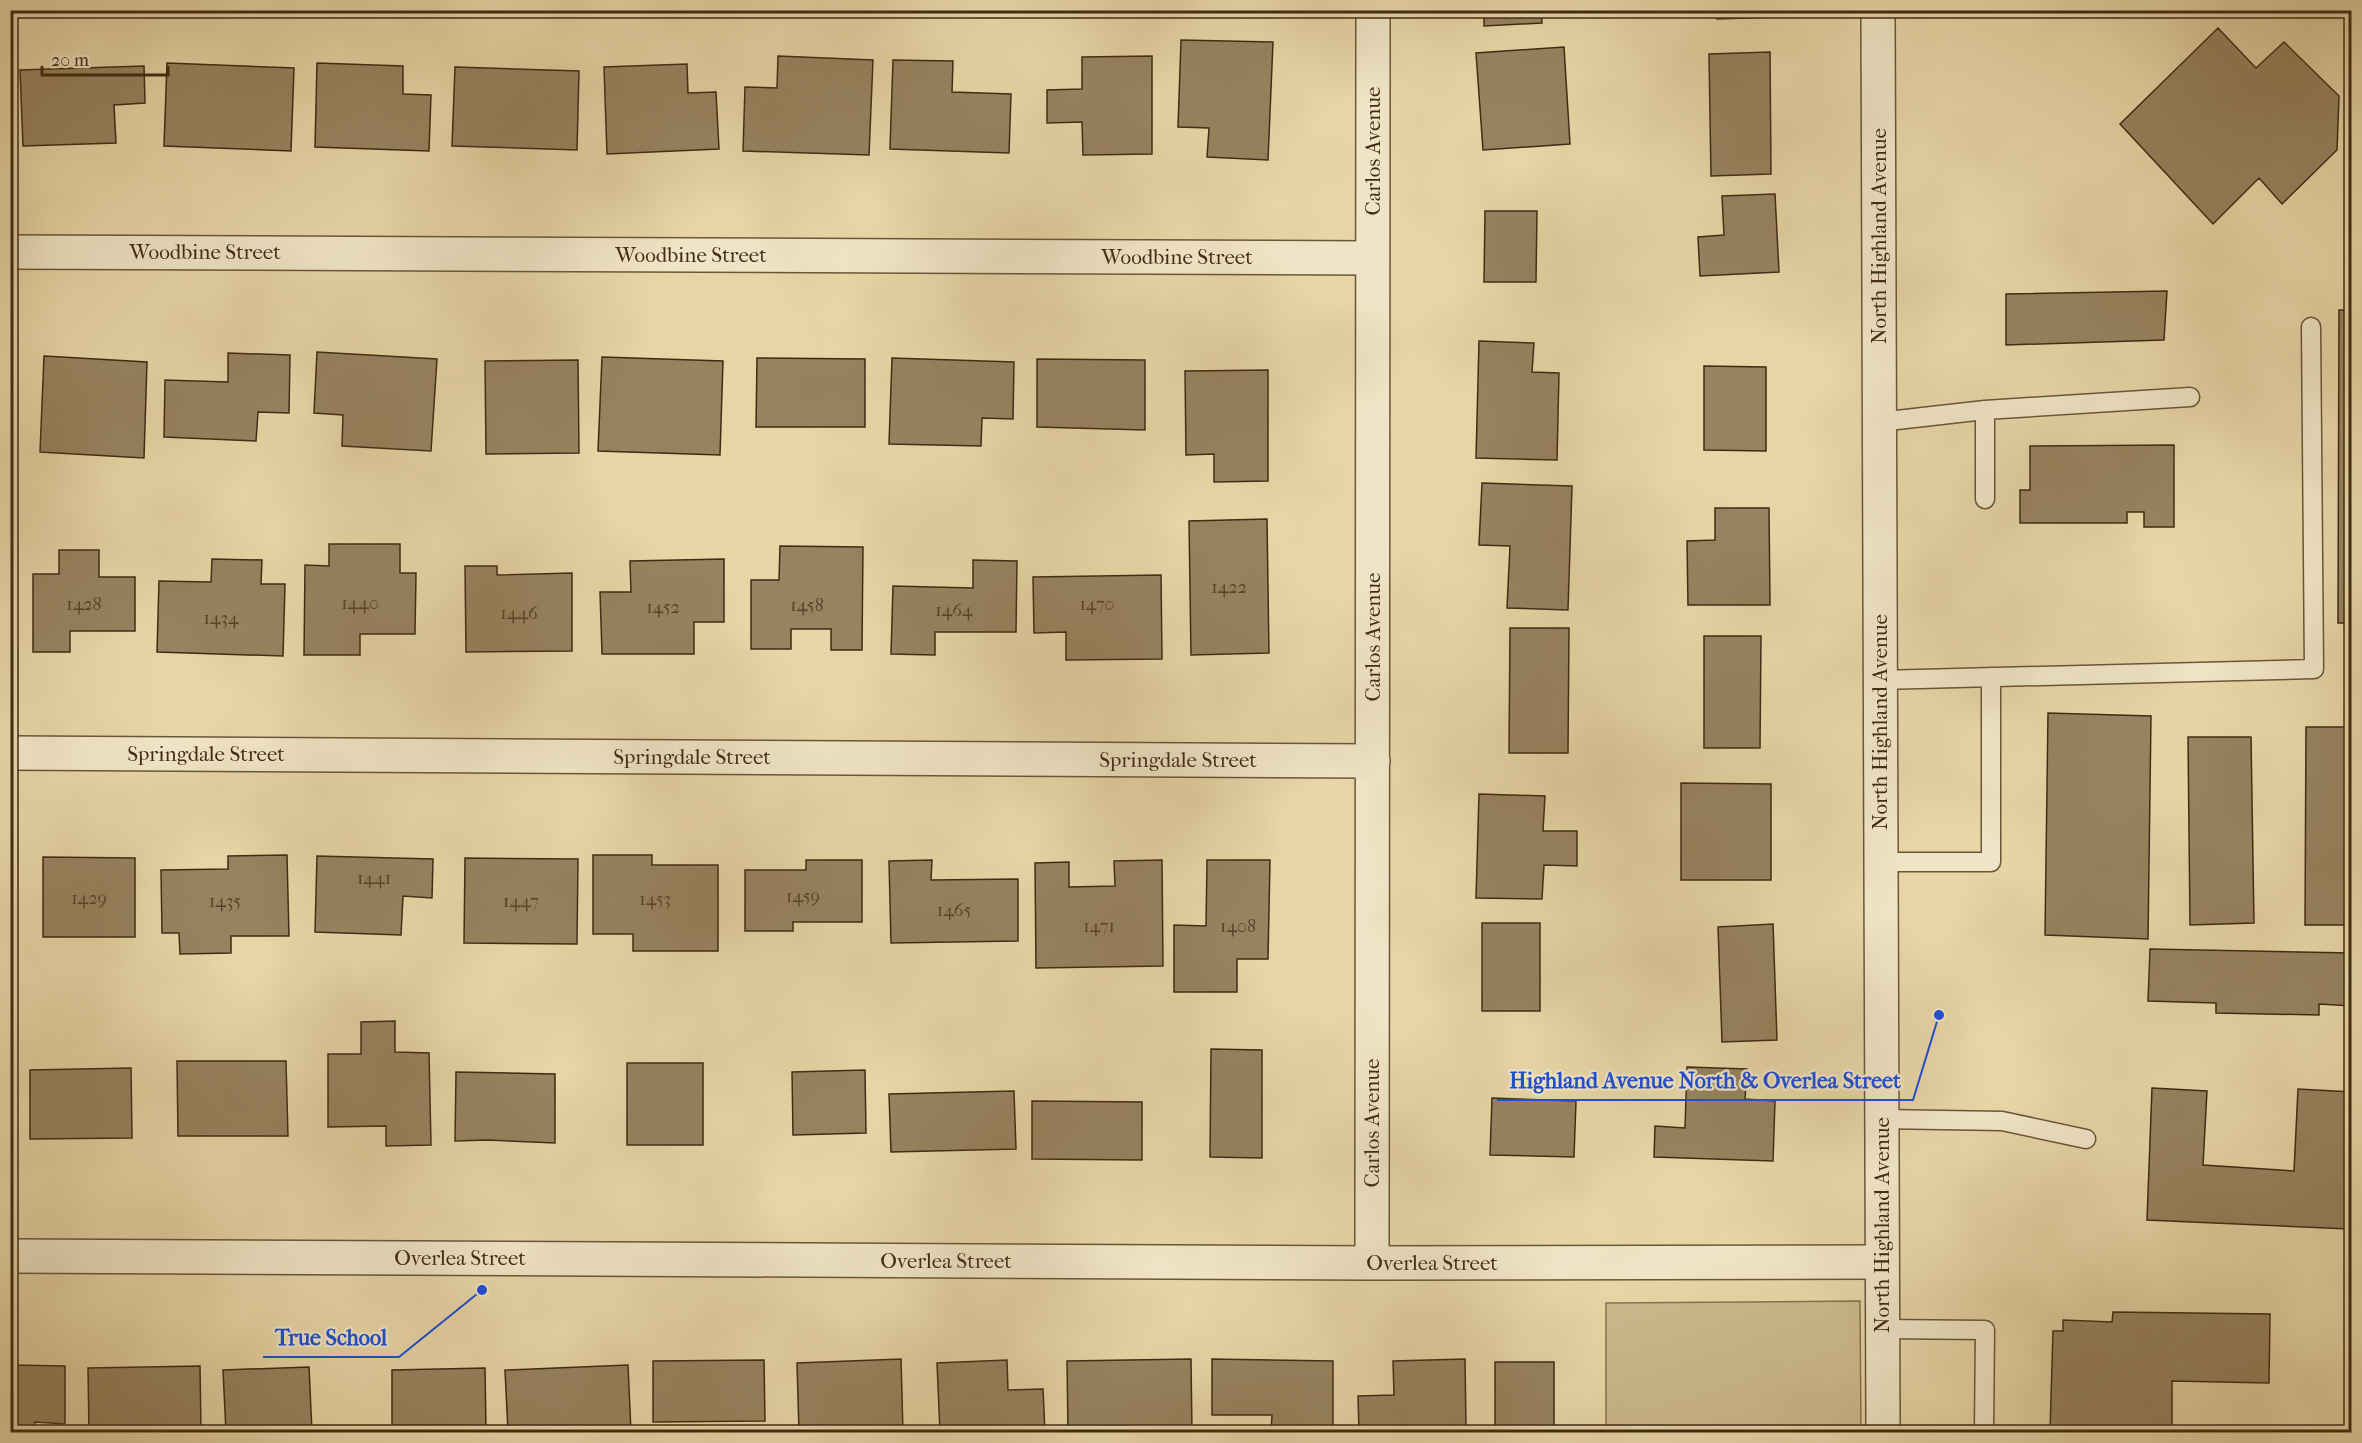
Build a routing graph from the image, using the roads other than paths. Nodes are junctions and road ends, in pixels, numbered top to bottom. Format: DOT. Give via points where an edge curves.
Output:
graph roads {
  1 [pos="1373,10"];
  2 [pos="1878,10"];
  3 [pos="10,252"];
  4 [pos="1372,258"];
  5 [pos="2311,327"];
  6 [pos="2190,397"];
  7 [pos="1985,410"];
  8 [pos="1879,422"];
  9 [pos="1985,499"];
  10 [pos="1990,677"];
  11 [pos="1880,680"];
  12 [pos="10,753"];
  13 [pos="1373,761"];
  14 [pos="1880,862"];
  15 [pos="1881,1119"];
  16 [pos="2086,1139"];
  17 [pos="10,1256"];
  18 [pos="1882,1262"];
  19 [pos="1372,1263"];
  20 [pos="1882,1329"];
  21 [pos="1883,1432"];
  22 [pos="1984,1432"];
  1 -- 4 [label="street, Carlos Avenue"];
  2 -- 8 [label="street, North Highland Avenue"];
  3 -- 4 [label="street, Woodbine Street"];
  4 -- 13 [label="street, Carlos Avenue"];
  5 -- 10 [label="lane" via="2314,669"];
  6 -- 7 [label="lane"];
  7 -- 8 [label="lane"];
  7 -- 9 [label="lane"];
  8 -- 11 [label="street, North Highland Avenue"];
  10 -- 11 [label="lane"];
  10 -- 14 [label="lane" via="1990,862"];
  11 -- 14 [label="street, North Highland Avenue"];
  12 -- 13 [label="street, Springdale Street"];
  13 -- 19 [label="street, Carlos Avenue"];
  14 -- 15 [label="street, North Highland Avenue"];
  15 -- 16 [label="lane" via="2002,1121"];
  15 -- 18 [label="street, North Highland Avenue"];
  17 -- 19 [label="street, Overlea Street"];
  18 -- 19 [label="street, Overlea Street"];
  18 -- 20 [label="street, North Highland Avenue"];
  20 -- 21 [label="street, North Highland Avenue"];
  20 -- 22 [label="lane" via="1985,1330"];
}
